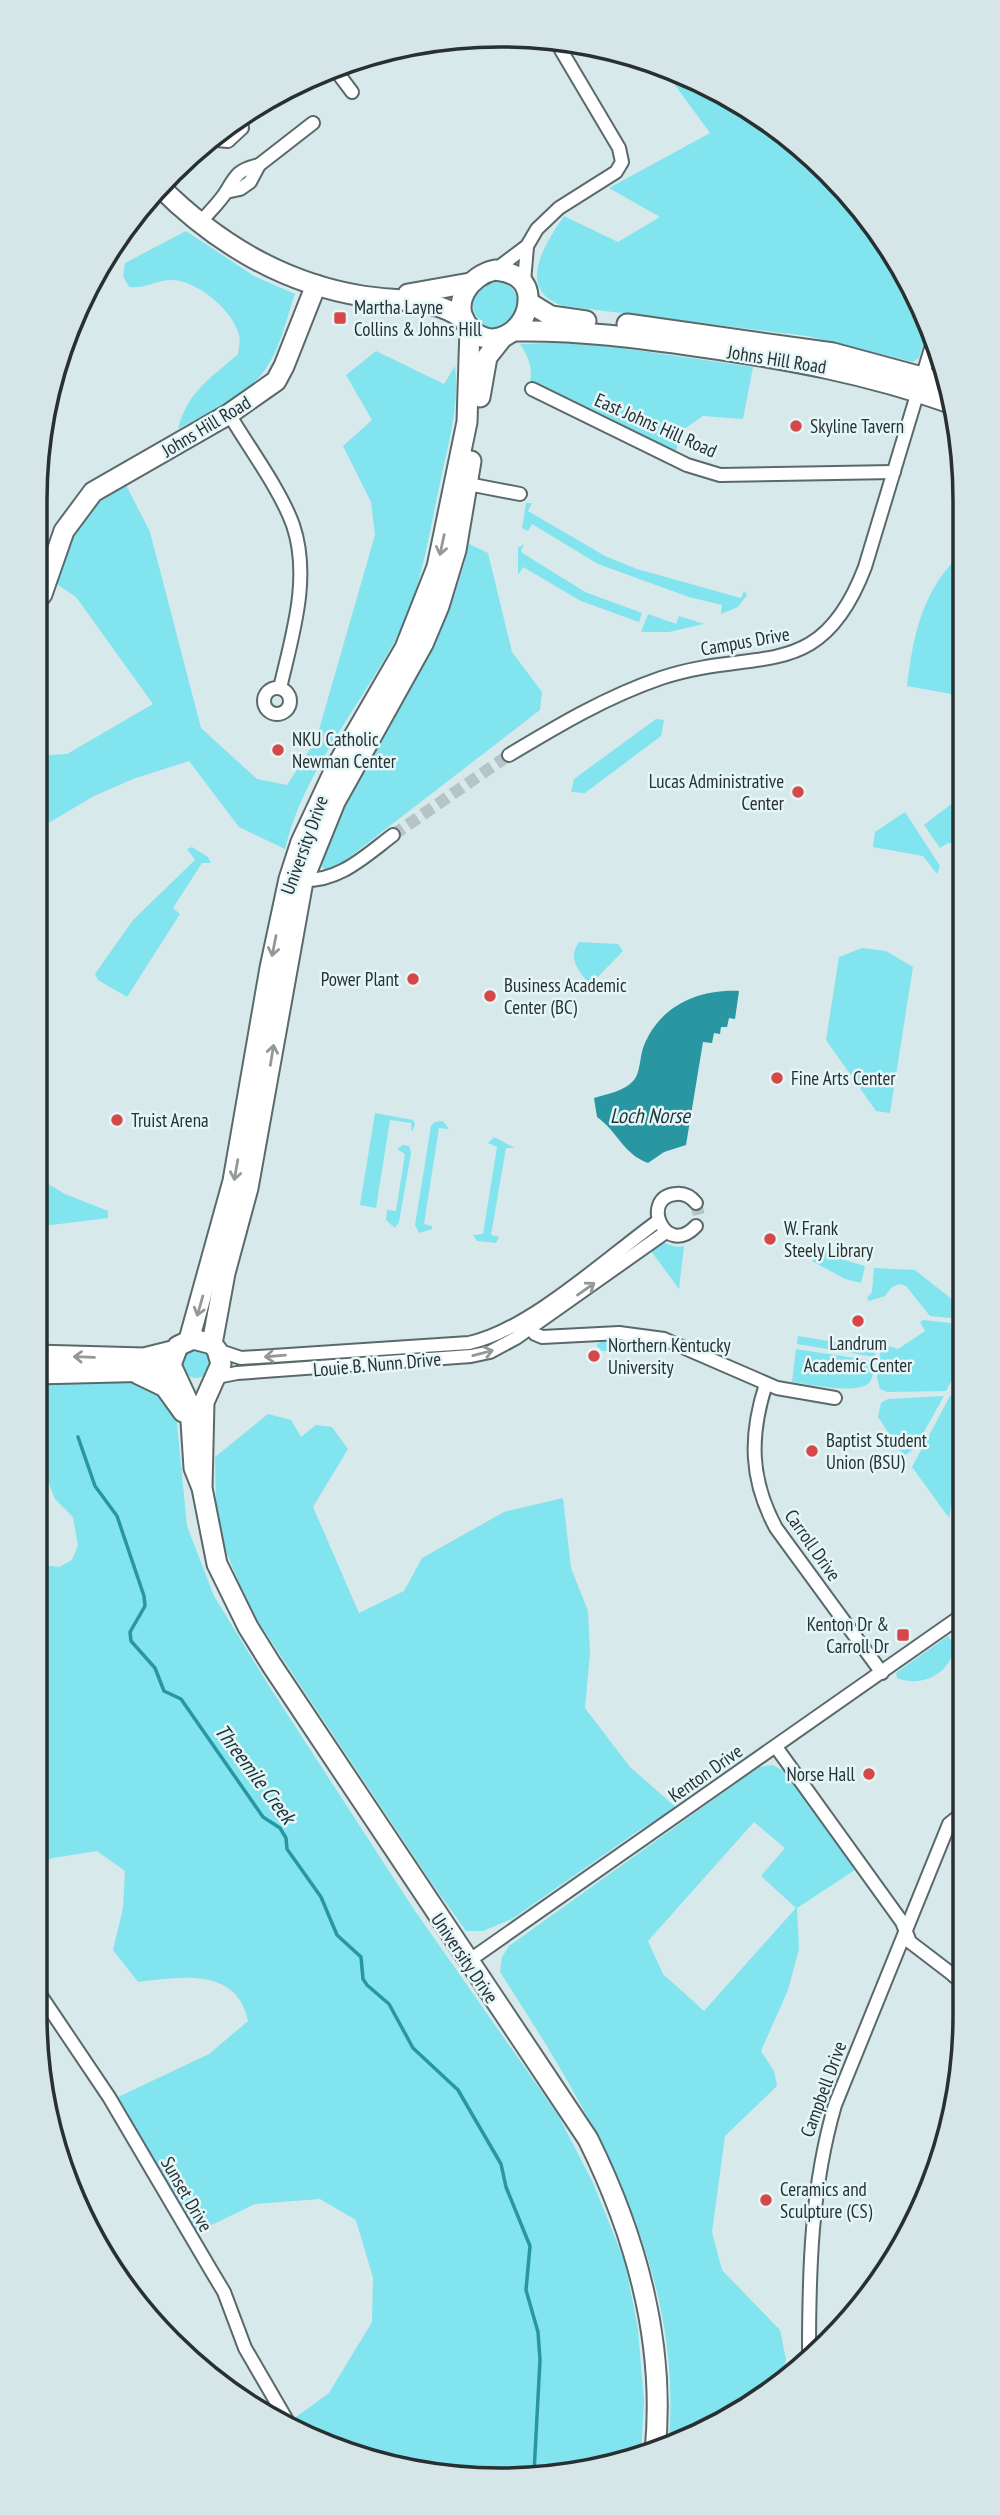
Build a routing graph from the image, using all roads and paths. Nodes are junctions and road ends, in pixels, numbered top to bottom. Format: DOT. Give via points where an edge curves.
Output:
graph roads {
  1 [pos="562,51"];
  2 [pos="340,77"];
  3 [pos="352,92"];
  4 [pos="313,123"];
  5 [pos="241,129"];
  6 [pos="224,141"];
  7 [pos="167,193"];
  8 [pos="200,223"];
  9 [pos="527,246"];
  10 [pos="495,270"];
  11 [pos="524,282"];
  12 [pos="470,283"];
  13 [pos="316,285"];
  14 [pos="386,298"];
  15 [pos="528,302"];
  16 [pos="467,323"];
  17 [pos="509,334"];
  18 [pos="929,355"];
  19 [pos="937,383"];
  20 [pos="921,384"];
  21 [pos="532,389"];
  22 [pos="940,397"];
  23 [pos="229,414"];
  24 [pos="894,472"];
  25 [pos="468,484"];
  26 [pos="520,494"];
  27 [pos="47,580"];
  28 [pos="280,688"];
  29 [pos="509,755"];
  30 [pos="393,835"];
  31 [pos="296,880"];
  32 [pos="696,1203"];
  33 [pos="662,1226"];
  34 [pos="696,1226"];
  35 [pos="527,1323"];
  36 [pos="182,1345"];
  37 [pos="214,1347"];
  38 [pos="47,1355"];
  39 [pos="133,1372"];
  40 [pos="47,1374"];
  41 [pos="176,1377"];
  42 [pos="214,1380"];
  43 [pos="766,1384"];
  44 [pos="835,1398"];
  45 [pos="192,1429"];
  46 [pos="202,1488"];
  47 [pos="953,1622"];
  48 [pos="881,1673"];
  49 [pos="776,1746"];
  50 [pos="953,1821"];
  51 [pos="905,1929"];
  52 [pos="467,1962"];
  53 [pos="953,1975"];
  54 [pos="47,2005"];
  55 [pos="809,2345"];
  56 [pos="282,2411"];
  57 [pos="655,2440"];
  1 -- 9 [label="street" via="619,148 622,162 616,172 559,208"];
  2 -- 3 [label="street"];
  4 -- 8 [label="street" via="230,181"];
  5 -- 6 [label="street"];
  7 -- 8 [label="main road"];
  8 -- 13 [label="main road" via="256,260"];
  9 -- 10 [label="street"];
  9 -- 11 [label="street"];
  10 -- 11 [label="main road"];
  10 -- 12 [label="main road"];
  11 -- 15 [label="main road"];
  12 -- 14 [label="main road"];
  12 -- 16 [label="main road" via="463,297"];
  13 -- 14 [label="main road"];
  13 -- 23 [label="main road, Johns Hill Road" via="276,381"];
  14 -- 16 [label="main road" via="430,302"];
  15 -- 17 [label="main road"];
  15 -- 20 [label="main road, Johns Hill Road" via="551,316 570,320 776,343 856,358"];
  16 -- 17 [label="main road" via="485,336"];
  16 -- 31 [label="main road, University Drive, one-way" via="467,422 428,597 405,648 322,794"];
  17 -- 20 [label="main road, Johns Hill Road" via="602,334"];
  17 -- 25 [label="main road, University Drive" via="486,357"];
  18 -- 20 [label="street, Campus Drive"];
  19 -- 20 [label="main road, Johns Hill Road"];
  20 -- 22 [label="main road, Johns Hill Road"];
  20 -- 24 [label="street, Campus Drive"];
  21 -- 24 [label="street, East Johns Hill Road" via="687,465 715,473 741,477"];
  23 -- 27 [label="main road, Johns Hill Road" via="93,492 64,531"];
  23 -- 28 [label="street" via="285,510 299,551 298,612"];
  24 -- 29 [label="street, Campus Drive" via="857,589 838,620 812,643 799,652 684,671 642,685 597,702"];
  25 -- 26 [label="street"];
  25 -- 31 [label="main road, University Drive" via="456,550 423,644"];
  30 -- 31 [label="street" via="324,881"];
  31 -- 36 [label="main road, University Drive, one-way" via="270,968 233,1181"];
  37 -- 31 [label="main road, University Drive, one-way" via="225,1273 248,1188"];
  32 -- 33 [label="street" via="685,1195 671,1195 658,1208"];
  33 -- 34 [label="street" via="684,1235"];
  33 -- 35 [label="street, Louie B. Nunn Drive"];
  35 -- 37 [label="street, Louie B. Nunn Drive, one-way" via="469,1343 241,1359"];
  42 -- 35 [label="street, Louie B. Nunn Drive, one-way" via="237,1373 471,1356 490,1352"];
  35 -- 43 [label="street" via="542,1337 619,1333 664,1339"];
  36 -- 37 [label="main road" via="198,1339"];
  36 -- 38 [label="main road, one-way" via="144,1358"];
  36 -- 41 [label="main road, University Drive" via="172,1361"];
  37 -- 42 [label="main road, University Drive" via="221,1364"];
  39 -- 40 [label="main road"];
  39 -- 41 [label="main road"];
  39 -- 45 [label="main road" via="165,1387"];
  41 -- 42 [label="main road" via="194,1388"];
  41 -- 45 [label="main road, University Drive" via="190,1406"];
  42 -- 46 [label="main road, University Drive" via="202,1423"];
  43 -- 44 [label="street"];
  43 -- 48 [label="street, Carroll Drive" via="753,1438 755,1475 764,1506"];
  45 -- 46 [label="main road, University Drive" via="194,1468"];
  46 -- 52 [label="main road, University Drive" via="217,1564 248,1627"];
  47 -- 48 [label="street, Kenton Drive"];
  48 -- 49 [label="street, Kenton Drive"];
  49 -- 51 [label="street"];
  49 -- 52 [label="street, Kenton Drive"];
  50 -- 51 [label="street, Campbell Drive"];
  51 -- 53 [label="street" via="910,1942"];
  51 -- 55 [label="street, Campbell Drive" via="835,2105 821,2153 813,2213"];
  52 -- 57 [label="main road, University Drive" via="588,2139 625,2221 642,2277 654,2353"];
  54 -- 56 [label="street, Sunset Drive" via="105,2090 224,2292 245,2348"];
}
